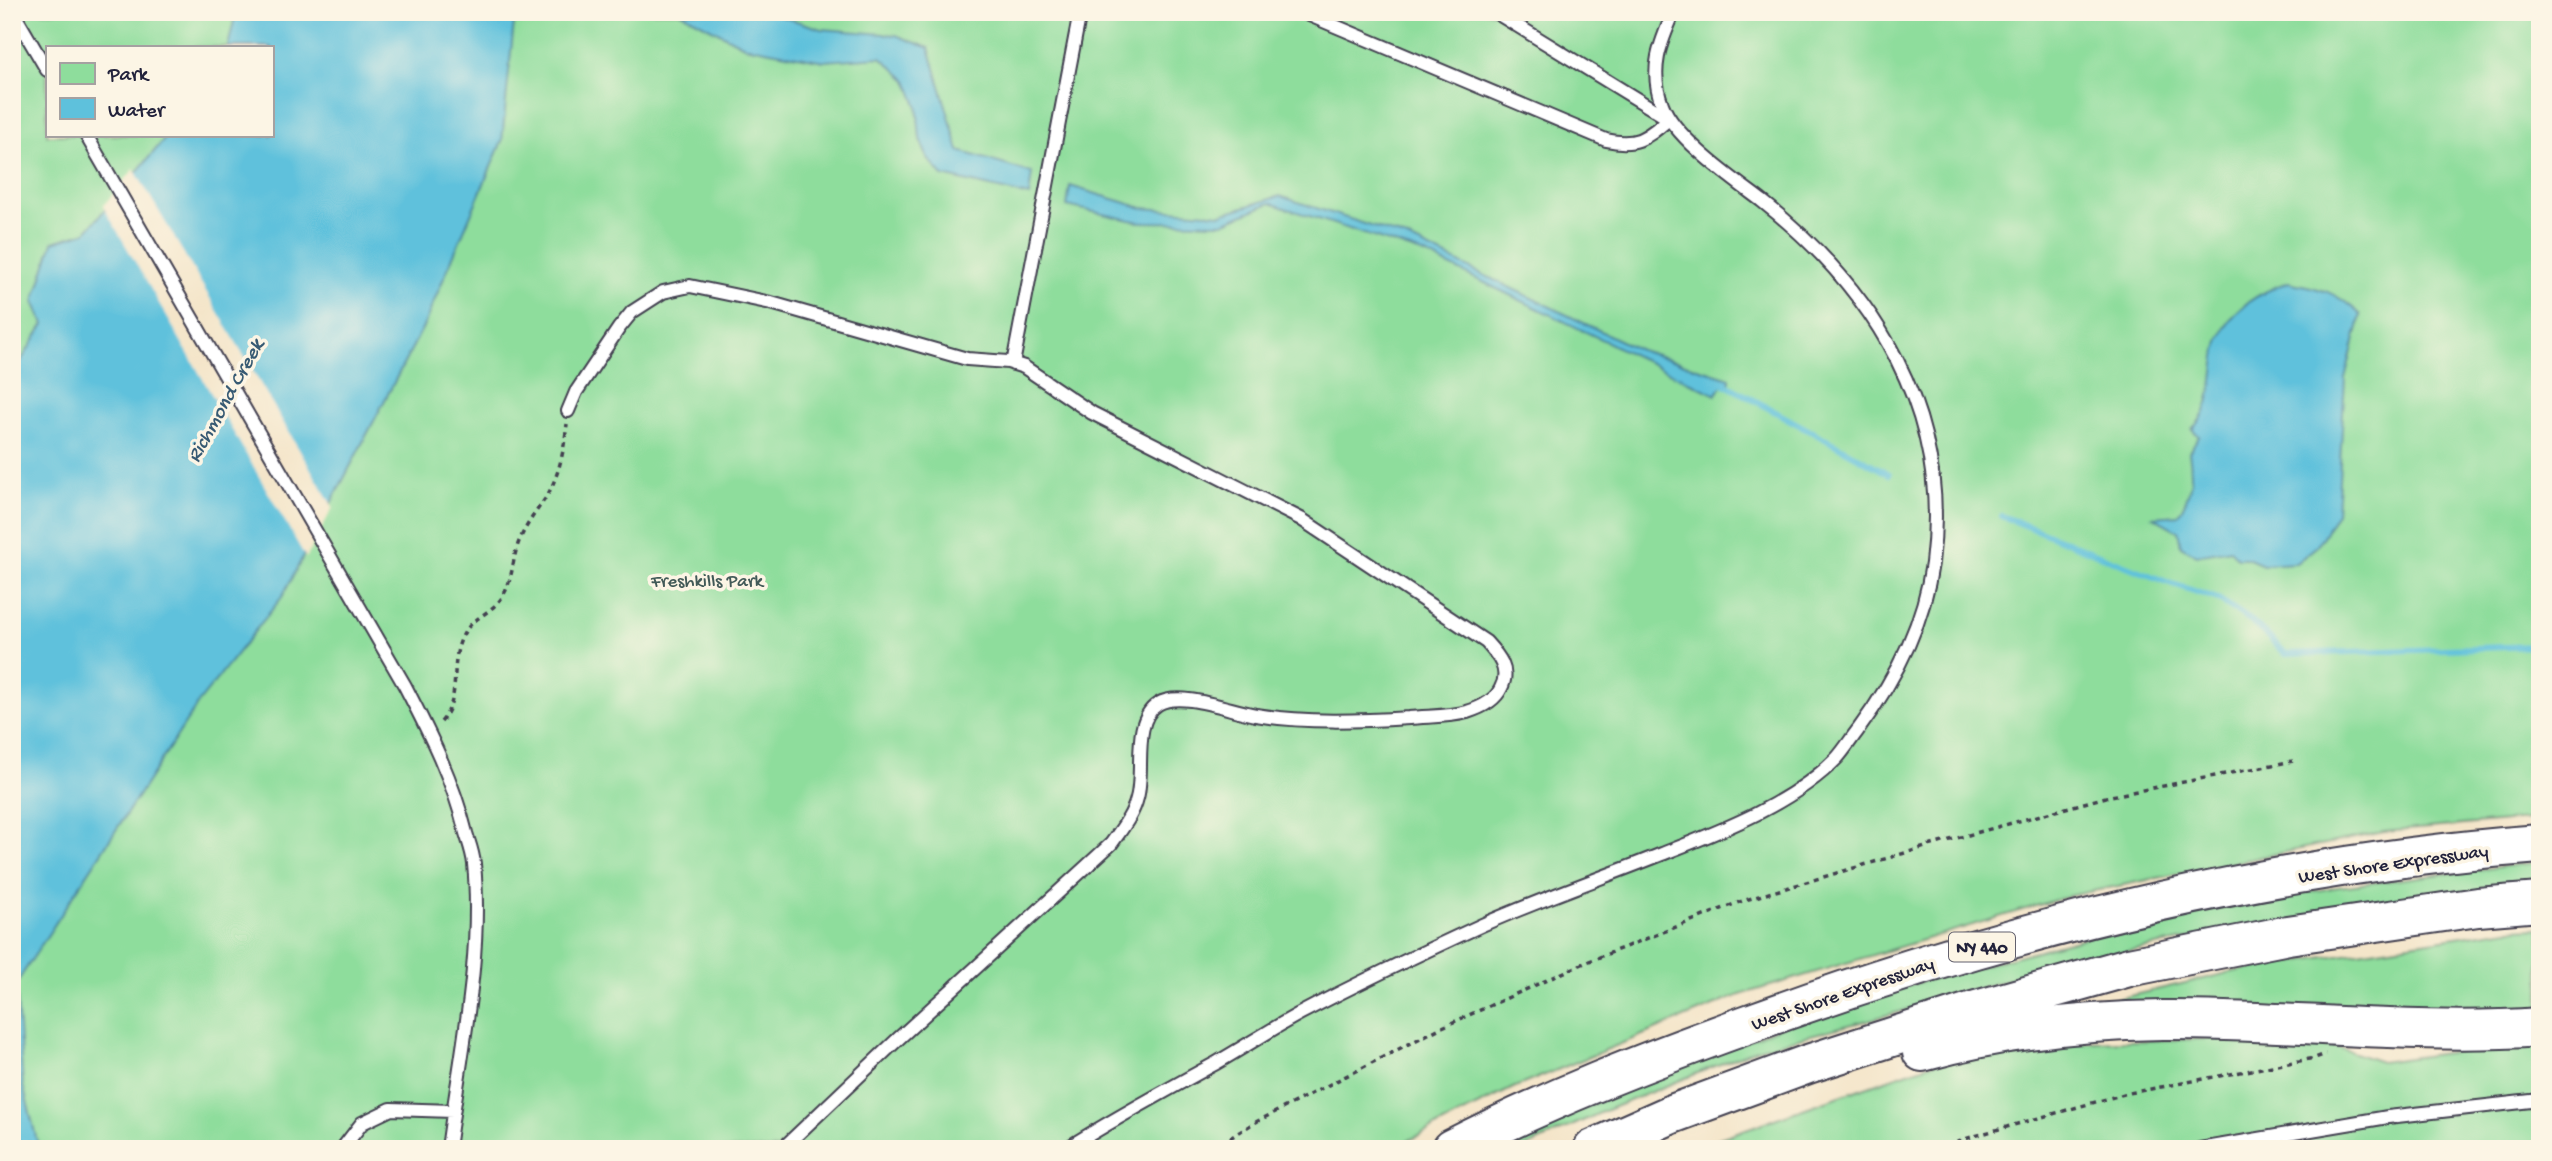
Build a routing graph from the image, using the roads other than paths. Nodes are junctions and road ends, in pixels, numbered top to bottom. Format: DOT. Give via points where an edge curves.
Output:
graph roads {
  1 [pos="13,12"];
  2 [pos="1080,12"];
  3 [pos="1302,12"];
  4 [pos="1494,12"];
  5 [pos="1674,12"];
  6 [pos="46,68"];
  7 [pos="1669,119"];
  8 [pos="87,136"];
  9 [pos="1013,364"];
  10 [pos="568,411"];
  11 [pos="2540,844"];
  12 [pos="2540,902"];
  13 [pos="2540,1027"];
  14 [pos="2540,1100"];
  15 [pos="453,1111"];
  16 [pos="342,1149"];
  17 [pos="448,1149"];
  18 [pos="782,1149"];
  19 [pos="1066,1149"];
  20 [pos="1451,1149"];
  21 [pos="1593,1149"];
  22 [pos="1616,1149"];
  23 [pos="2200,1149"];
  1 -- 6 [label="lane"];
  2 -- 9 [label="lane"];
  3 -- 7 [label="lane" via="1606,141 1636,143"];
  4 -- 7 [label="lane"];
  5 -- 7 [label="lane" via="1659,44 1656,65 1661,104"];
  7 -- 19 [label="lane" via="1717,165 1791,224 1840,275 1878,325 1914,397 1933,477 1932,561 1922,609 1896,673 1837,758 1754,815 1555,894 1384,972 1297,1016"];
  8 -- 15 [label="lane" via="440,754 474,862 473,967"];
  9 -- 10 [label="lane" via="967,359 771,303 690,286 663,292 632,312 576,392"];
  9 -- 18 [label="lane" via="1092,413 1311,526 1486,642 1498,656 1505,679 1501,690 1483,706 1442,716 1292,719 1184,699 1161,702 1145,716 1137,800 1111,844"];
  11 -- 20 [label="highway, West Shore Expressway / NY 440" via="2286,877 2117,912 1951,955 1658,1057"];
  12 -- 21 [label="highway" via="2288,935 2129,967 1808,1064 1672,1114"];
  13 -- 22 [label="highway" via="2393,1028 2163,1020 2038,1027 1943,1046 1812,1083"];
  14 -- 23 [label="lane" via="2388,1117"];
  15 -- 16 [label="lane" via="390,1109 362,1123"];
  15 -- 17 [label="lane"];
}
